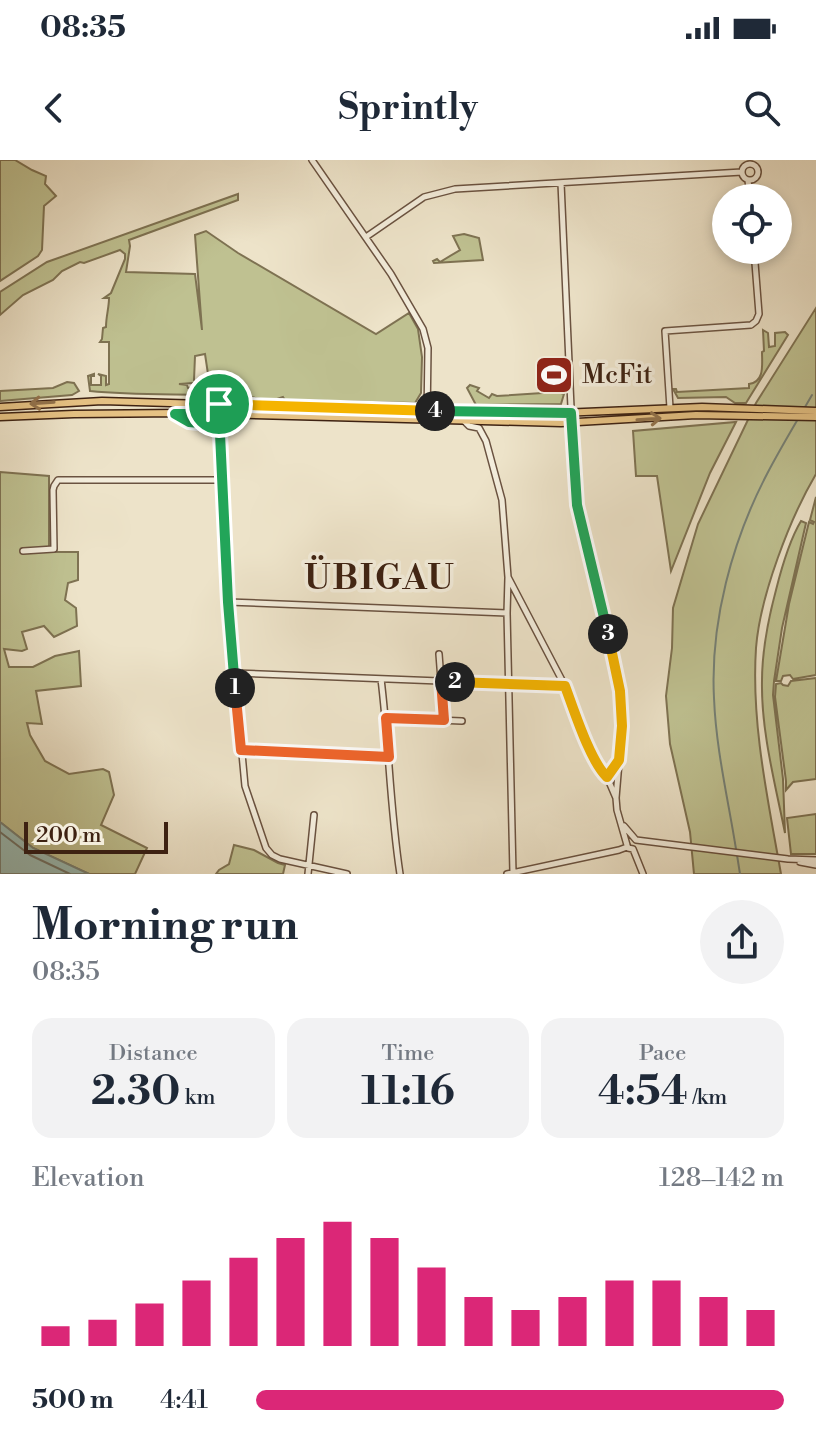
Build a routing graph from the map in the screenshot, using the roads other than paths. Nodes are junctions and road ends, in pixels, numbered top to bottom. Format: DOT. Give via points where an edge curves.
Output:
graph roads {
  1 [pos="312,160"];
  2 [pos="742,172"];
  3 [pos="748,180"];
  4 [pos="561,183"];
  5 [pos="748,184"];
  6 [pos="366,237"];
  7 [pos="755,264"];
  8 [pos="219,404"];
  9 [pos="0,407"];
  10 [pos="670,408"];
  11 [pos="427,411"];
  12 [pos="743,412"];
  13 [pos="571,413"];
  14 [pos="175,414"];
  15 [pos="220,414"];
  16 [pos="816,414"];
  17 [pos="0,417"];
  18 [pos="427,419"];
  19 [pos="464,421"];
  20 [pos="488,421"];
  21 [pos="571,423"];
  22 [pos="483,433"];
  23 [pos="220,434"];
  24 [pos="222,480"];
  25 [pos="23,551"];
  26 [pos="508,577"];
  27 [pos="228,602"];
  28 [pos="507,613"];
  29 [pos="439,654"];
  30 [pos="234,673"];
  31 [pos="381,679"];
  32 [pos="441,681"];
  33 [pos="509,684"];
  34 [pos="565,686"];
  35 [pos="386,718"];
  36 [pos="444,720"];
  37 [pos="462,721"];
  38 [pos="241,750"];
  39 [pos="389,757"];
  40 [pos="619,760"];
  41 [pos="607,777"];
  42 [pos="616,798"];
  43 [pos="314,815"];
  44 [pos="632,843"];
  45 [pos="816,863"];
  46 [pos="310,867"];
  47 [pos="510,873"];
  48 [pos="308,874"];
  49 [pos="347,874"];
  50 [pos="400,874"];
  51 [pos="643,874"];
  1 -- 6 [label="street"];
  2 -- 3 [label="street"];
  2 -- 3 [label="street" via="747,164 757,167 757,177"];
  2 -- 4 [label="street"];
  3 -- 5 [label="street"];
  4 -- 6 [label="street" via="444,191 424,197"];
  4 -- 13 [label="street"];
  6 -- 11 [label="street" via="423,329 428,348"];
  7 -- 10 [label="street" via="759,314 751,325 665,331"];
  8 -- 9 [label="main road, one-way" via="102,401"];
  8 -- 11 [label="main road"];
  8 -- 15 [label="street"];
  10 -- 12 [label="main road"];
  10 -- 13 [label="main road"];
  11 -- 13 [label="main road"];
  11 -- 18 [label="street"];
  12 -- 16 [label="main road"];
  21 -- 12 [label="main road, one-way"];
  13 -- 21 [label="street"];
  14 -- 15 [label="main road"];
  14 -- 17 [label="main road"];
  14 -- 23 [label="street" via="209,424"];
  15 -- 18 [label="main road"];
  15 -- 23 [label="street"];
  18 -- 19 [label="main road"];
  19 -- 20 [label="main road"];
  19 -- 22 [label="street"];
  20 -- 21 [label="main road"];
  20 -- 22 [label="street"];
  21 -- 40 [label="street" via="577,505 620,691"];
  22 -- 26 [label="street" via="502,500"];
  23 -- 24 [label="street"];
  24 -- 25 [label="street" via="58,480 54,549"];
  24 -- 27 [label="street"];
  26 -- 28 [label="street"];
  26 -- 34 [label="street"];
  27 -- 28 [label="street"];
  27 -- 30 [label="street"];
  28 -- 33 [label="street"];
  29 -- 32 [label="street"];
  30 -- 31 [label="street"];
  30 -- 38 [label="street"];
  31 -- 32 [label="street"];
  31 -- 35 [label="street"];
  32 -- 33 [label="street"];
  32 -- 36 [label="street"];
  33 -- 34 [label="street"];
  33 -- 47 [label="street"];
  34 -- 41 [label="street"];
  35 -- 36 [label="street"];
  35 -- 39 [label="street"];
  36 -- 37 [label="street"];
  38 -- 39 [label="street"];
  38 -- 46 [label="street" via="245,786 266,848 280,859"];
  39 -- 50 [label="street"];
  40 -- 41 [label="street"];
  40 -- 42 [label="street"];
  41 -- 42 [label="street"];
  42 -- 44 [label="street"];
  43 -- 46 [label="street"];
  44 -- 45 [label="street"];
  44 -- 47 [label="street"];
  44 -- 51 [label="street"];
  46 -- 48 [label="street"];
  46 -- 49 [label="street"];
}
